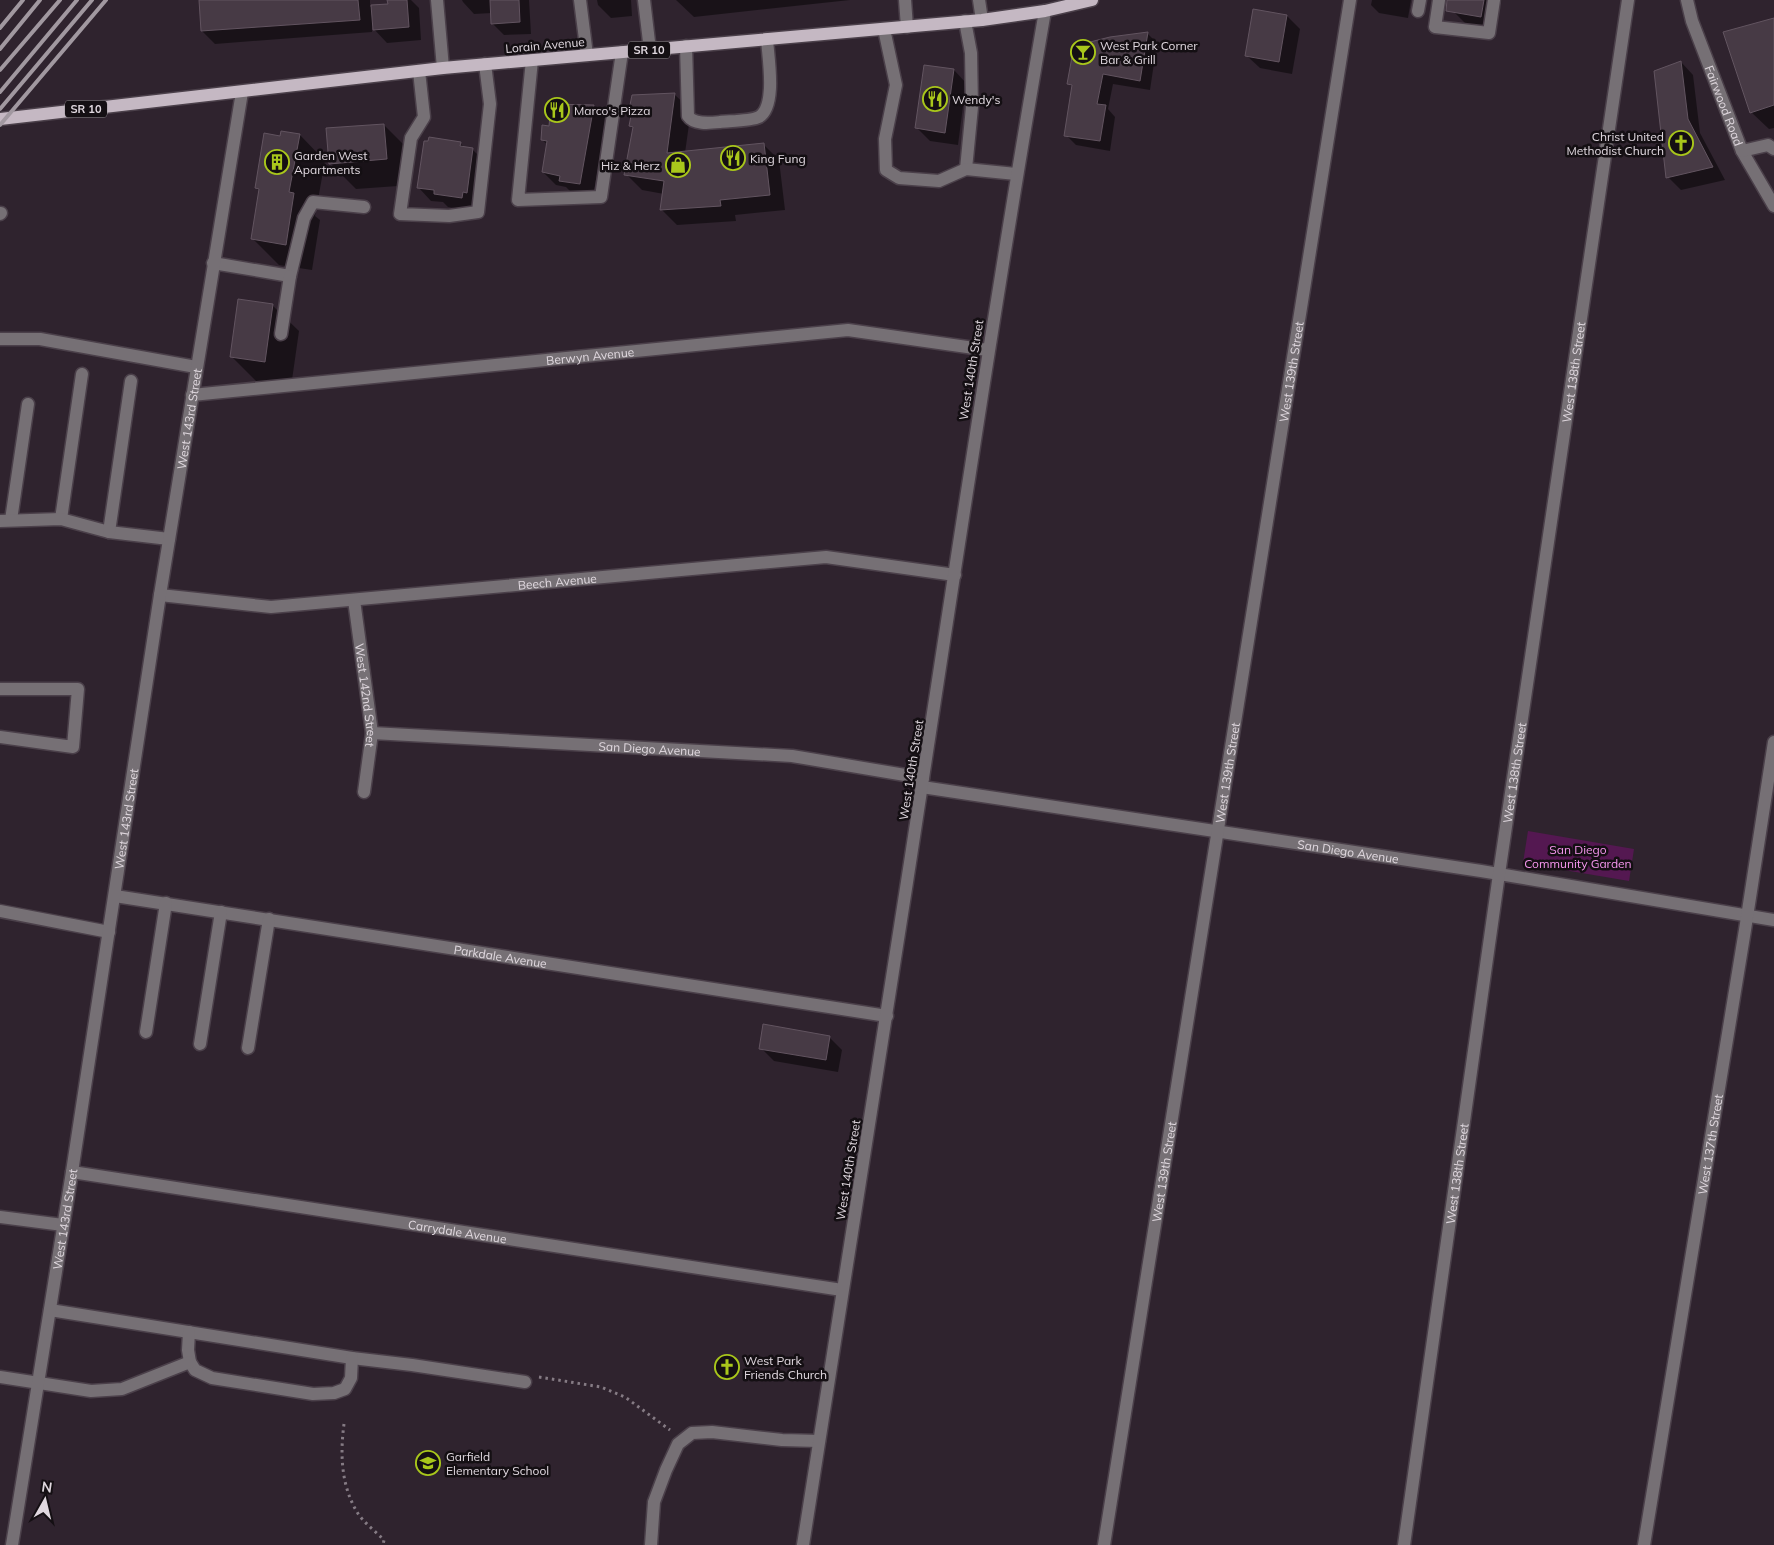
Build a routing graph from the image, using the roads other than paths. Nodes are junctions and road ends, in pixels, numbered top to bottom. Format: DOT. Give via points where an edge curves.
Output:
graph roads {
  1 [pos="437,0"];
  2 [pos="580,0"];
  3 [pos="644,0"];
  4 [pos="905,0"];
  5 [pos="978,0"];
  6 [pos="1092,0"];
  7 [pos="1350,0"];
  8 [pos="1439,0"];
  9 [pos="1494,0"];
  10 [pos="1628,0"];
  11 [pos="1687,0"];
  12 [pos="1046,5"];
  13 [pos="982,20"];
  14 [pos="965,22"];
  15 [pos="907,27"];
  16 [pos="884,29"];
  17 [pos="767,39"];
  18 [pos="686,46"];
  19 [pos="650,50"];
  20 [pos="622,52"];
  21 [pos="587,55"];
  22 [pos="532,60"];
  23 [pos="485,64"];
  24 [pos="443,68"];
  25 [pos="419,71"];
  26 [pos="242,92"];
  27 [pos="0,119"];
  28 [pos="1774,150"];
  29 [pos="1742,151"];
  30 [pos="966,169"];
  31 [pos="1016,174"];
  32 [pos="1774,206"];
  33 [pos="364,207"];
  34 [pos="213,263"];
  35 [pos="290,276"];
  36 [pos="281,334"];
  37 [pos="0,339"];
  38 [pos="988,350"];
  39 [pos="196,368"];
  40 [pos="82,374"];
  41 [pos="131,381"];
  42 [pos="192,395"];
  43 [pos="28,404"];
  44 [pos="61,519"];
  45 [pos="6,521"];
  46 [pos="109,532"];
  47 [pos="169,539"];
  48 [pos="955,575"];
  49 [pos="160,595"];
  50 [pos="354,600"];
  51 [pos="0,689"];
  52 [pos="372,733"];
  53 [pos="0,737"];
  54 [pos="1774,742"];
  55 [pos="922,782"];
  56 [pos="364,792"];
  57 [pos="1218,831"];
  58 [pos="1499,874"];
  59 [pos="115,896"];
  60 [pos="166,903"];
  61 [pos="0,911"];
  62 [pos="221,912"];
  63 [pos="1747,915"];
  64 [pos="269,919"];
  65 [pos="1774,920"];
  66 [pos="109,932"];
  67 [pos="887,1016"];
  68 [pos="146,1032"];
  69 [pos="200,1044"];
  70 [pos="248,1048"];
  71 [pos="72,1172"];
  72 [pos="0,1217"];
  73 [pos="64,1225"];
  74 [pos="842,1290"];
  75 [pos="50,1310"];
  76 [pos="189,1332"];
  77 [pos="352,1358"];
  78 [pos="190,1362"];
  79 [pos="0,1377"];
  80 [pos="525,1382"];
  81 [pos="38,1383"];
  82 [pos="819,1441"];
  83 [pos="12,1545"];
  84 [pos="651,1545"];
  85 [pos="803,1545"];
  86 [pos="1104,1545"];
  87 [pos="1404,1545"];
  88 [pos="1644,1545"];
  1 -- 24 [label="street"];
  2 -- 21 [label="street"];
  3 -- 19 [label="street"];
  4 -- 15 [label="street"];
  5 -- 13 [label="street"];
  6 -- 12 [label="main road, Lorain Avenue / SR 10"];
  7 -- 57 [label="street, West 139th Street"];
  8 -- 9 [label="street" via="1435,27 1489,33"];
  10 -- 58 [label="street, West 138th Street"];
  11 -- 29 [label="street, Fairwood Road"];
  12 -- 13 [label="main road, Lorain Avenue / SR 10"];
  12 -- 31 [label="street, West 140th Street"];
  13 -- 14 [label="main road, Lorain Avenue / SR 10"];
  14 -- 15 [label="main road, Lorain Avenue / SR 10"];
  14 -- 30 [label="street" via="972,62 972,107"];
  15 -- 16 [label="main road, Lorain Avenue / SR 10"];
  16 -- 17 [label="main road, Lorain Avenue / SR 10"];
  16 -- 30 [label="street" via="896,85 885,139 886,170 899,178 939,181"];
  17 -- 18 [label="main road, Lorain Avenue / SR 10"];
  17 -- 18 [label="street" via="770,96 762,114 757,118 716,122 699,122 688,116"];
  18 -- 19 [label="main road, Lorain Avenue / SR 10"];
  19 -- 20 [label="main road, Lorain Avenue / SR 10"];
  20 -- 21 [label="main road, Lorain Avenue / SR 10"];
  20 -- 22 [label="street" via="601,198 518,200"];
  21 -- 22 [label="main road, Lorain Avenue / SR 10"];
  22 -- 23 [label="main road, Lorain Avenue / SR 10"];
  23 -- 24 [label="main road, Lorain Avenue / SR 10"];
  23 -- 25 [label="street" via="490,104 478,212 449,216 400,214 411,138 424,117"];
  24 -- 25 [label="main road, Lorain Avenue / SR 10"];
  25 -- 26 [label="main road, Lorain Avenue / SR 10"];
  26 -- 27 [label="main road, Lorain Avenue / SR 10"];
  26 -- 34 [label="street, West 143rd Street"];
  28 -- 29 [label="street" via="1768,146"];
  29 -- 32 [label="street, Fairwood Road"];
  30 -- 31 [label="street"];
  31 -- 38 [label="street, West 140th Street"];
  33 -- 35 [label="street" via="314,202 304,218"];
  34 -- 35 [label="street"];
  34 -- 39 [label="street, West 143rd Street"];
  35 -- 36 [label="street"];
  37 -- 39 [label="street" via="40,339"];
  38 -- 42 [label="street, Berwyn Avenue" via="848,330"];
  38 -- 48 [label="street, West 140th Street"];
  39 -- 42 [label="street, West 143rd Street"];
  40 -- 44 [label="street"];
  41 -- 46 [label="street"];
  42 -- 47 [label="street, West 143rd Street"];
  43 -- 45 [label="street"];
  44 -- 45 [label="street"];
  44 -- 46 [label="street"];
  46 -- 47 [label="street"];
  47 -- 49 [label="street, West 143rd Street"];
  48 -- 50 [label="street, Beech Avenue" via="826,557"];
  48 -- 55 [label="street, West 140th Street"];
  49 -- 50 [label="street, Beech Avenue" via="270,607"];
  49 -- 59 [label="street, West 143rd Street"];
  50 -- 52 [label="street, West 142nd Street"];
  51 -- 53 [label="street" via="78,689 73,747"];
  52 -- 55 [label="street, San Diego Avenue" via="792,756"];
  52 -- 56 [label="street, West 142nd Street"];
  54 -- 63 [label="street, West 137th Street"];
  55 -- 57 [label="street, San Diego Avenue"];
  55 -- 67 [label="street, West 140th Street"];
  57 -- 58 [label="street, San Diego Avenue"];
  57 -- 86 [label="street, West 139th Street"];
  58 -- 63 [label="street, San Diego Avenue"];
  58 -- 87 [label="street, West 138th Street"];
  59 -- 60 [label="street, Parkdale Avenue"];
  59 -- 66 [label="street, West 143rd Street"];
  60 -- 62 [label="street, Parkdale Avenue"];
  60 -- 68 [label="street"];
  61 -- 66 [label="street"];
  62 -- 64 [label="street, Parkdale Avenue"];
  62 -- 69 [label="street"];
  63 -- 65 [label="street, San Diego Avenue"];
  63 -- 88 [label="street, West 137th Street"];
  64 -- 67 [label="street, Parkdale Avenue"];
  64 -- 70 [label="street"];
  66 -- 71 [label="street, West 143rd Street"];
  67 -- 74 [label="street, West 140th Street"];
  71 -- 73 [label="street, West 143rd Street"];
  71 -- 74 [label="street, Carrydale Avenue"];
  72 -- 73 [label="street"];
  73 -- 75 [label="street, West 143rd Street"];
  74 -- 82 [label="street, West 140th Street"];
  75 -- 76 [label="street"];
  75 -- 81 [label="street, West 143rd Street"];
  76 -- 77 [label="street"];
  76 -- 78 [label="street"];
  77 -- 78 [label="street" via="351,1378 345,1389 313,1394 212,1378 195,1370"];
  77 -- 80 [label="street"];
  78 -- 81 [label="street" via="122,1388 90,1391"];
  79 -- 81 [label="street"];
  81 -- 83 [label="street, West 143rd Street"];
  82 -- 84 [label="street" via="712,1432 692,1434 678,1444 654,1502"];
  82 -- 85 [label="street, West 140th Street"];
}
